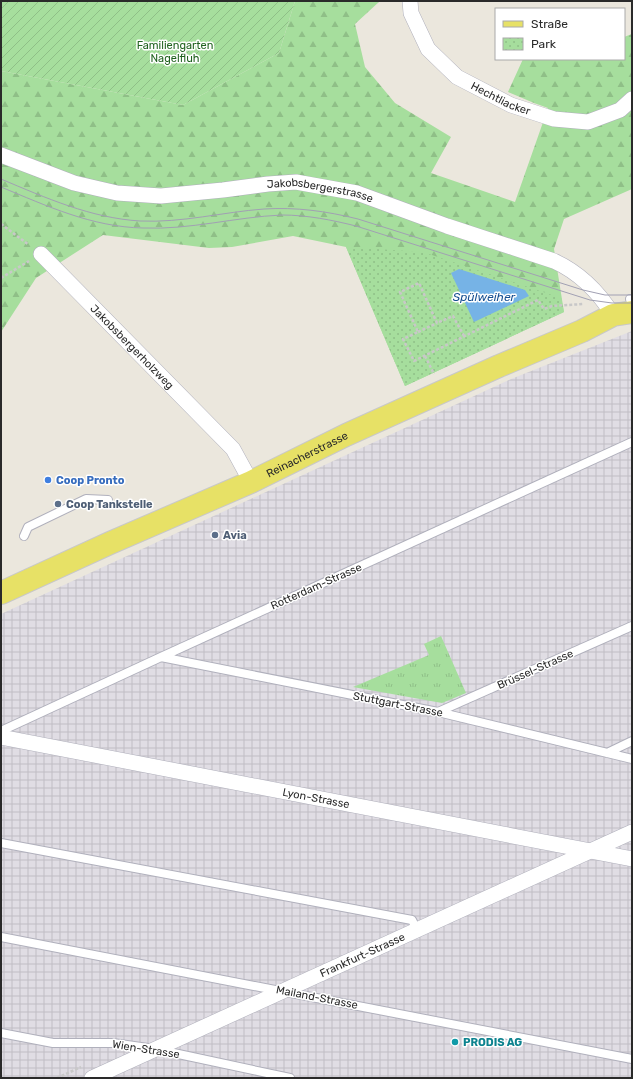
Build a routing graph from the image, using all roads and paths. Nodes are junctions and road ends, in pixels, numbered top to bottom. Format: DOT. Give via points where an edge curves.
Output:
graph roads {
  1 [pos="410,1"];
  2 [pos="632,99"];
  3 [pos="1,155"];
  4 [pos="1,224"];
  5 [pos="41,254"];
  6 [pos="1,278"];
  7 [pos="584,304"];
  8 [pos="628,304"];
  9 [pos="437,323"];
  10 [pos="418,332"];
  11 [pos="464,336"];
  12 [pos="425,356"];
  13 [pos="435,376"];
  14 [pos="632,442"];
  15 [pos="251,482"];
  16 [pos="108,500"];
  17 [pos="24,536"];
  18 [pos="1,593"];
  19 [pos="632,626"];
  20 [pos="161,657"];
  21 [pos="438,712"];
  22 [pos="1,731"];
  23 [pos="1,736"];
  24 [pos="632,741"];
  25 [pos="607,753"];
  26 [pos="632,759"];
  27 [pos="632,832"];
  28 [pos="1,843"];
  29 [pos="591,851"];
  30 [pos="632,859"];
  31 [pos="417,930"];
  32 [pos="1,937"];
  33 [pos="283,991"];
  34 [pos="1,1033"];
  35 [pos="155,1049"];
  36 [pos="632,1059"];
  37 [pos="92,1078"];
  38 [pos="290,1078"];
  1 -- 2 [label="street, Hechtliacker" via="411,13 428,49 457,77 511,105 554,119 588,122 620,110"];
  3 -- 8 [label="street, Jakobsbergerstrasse" via="74,183 117,193 161,196 296,182 357,193 554,261 581,277 599,294"];
  4 -- 5 [label="path"];
  5 -- 6 [label="path"];
  5 -- 15 [label="street, Jakobsbergerholzweg" via="233,449"];
  7 -- 11 [label="path" via="544,309 538,300"];
  8 -- 15 [label="main road, Reinacherstrasse" via="582,330 399,411"];
  9 -- 10 [label="path"];
  9 -- 10 [label="path" via="419,283 400,292"];
  9 -- 11 [label="path" via="453,316"];
  10 -- 12 [label="path" via="403,338 414,361"];
  11 -- 12 [label="path"];
  12 -- 13 [label="path"];
  14 -- 20 [label="lane, Rotterdam-Strasse"];
  15 -- 18 [label="main road, Reinacherstrasse"];
  16 -- 17 [label="lane" via="86,499 28,527"];
  19 -- 21 [label="lane, Brüssel-Strasse"];
  20 -- 21 [label="lane, Stuttgart-Strasse"];
  20 -- 22 [label="lane, Rotterdam-Strasse"];
  21 -- 25 [label="lane, Stuttgart-Strasse"];
  23 -- 29 [label="street, Lyon-Strasse"];
  24 -- 25 [label="lane"];
  25 -- 26 [label="lane, Stuttgart-Strasse"];
  27 -- 29 [label="street, Frankfurt-Strasse"];
  28 -- 31 [label="lane" via="412,920"];
  29 -- 30 [label="street, Lyon-Strasse"];
  29 -- 31 [label="street, Frankfurt-Strasse"];
  31 -- 33 [label="street, Frankfurt-Strasse"];
  32 -- 33 [label="lane, Mailand-Strasse"];
  33 -- 35 [label="street, Frankfurt-Strasse"];
  33 -- 36 [label="lane, Mailand-Strasse"];
  34 -- 35 [label="lane, Wien-Strasse" via="53,1043 114,1043"];
  35 -- 37 [label="street, Frankfurt-Strasse"];
  35 -- 38 [label="lane, Wien-Strasse"];
}
